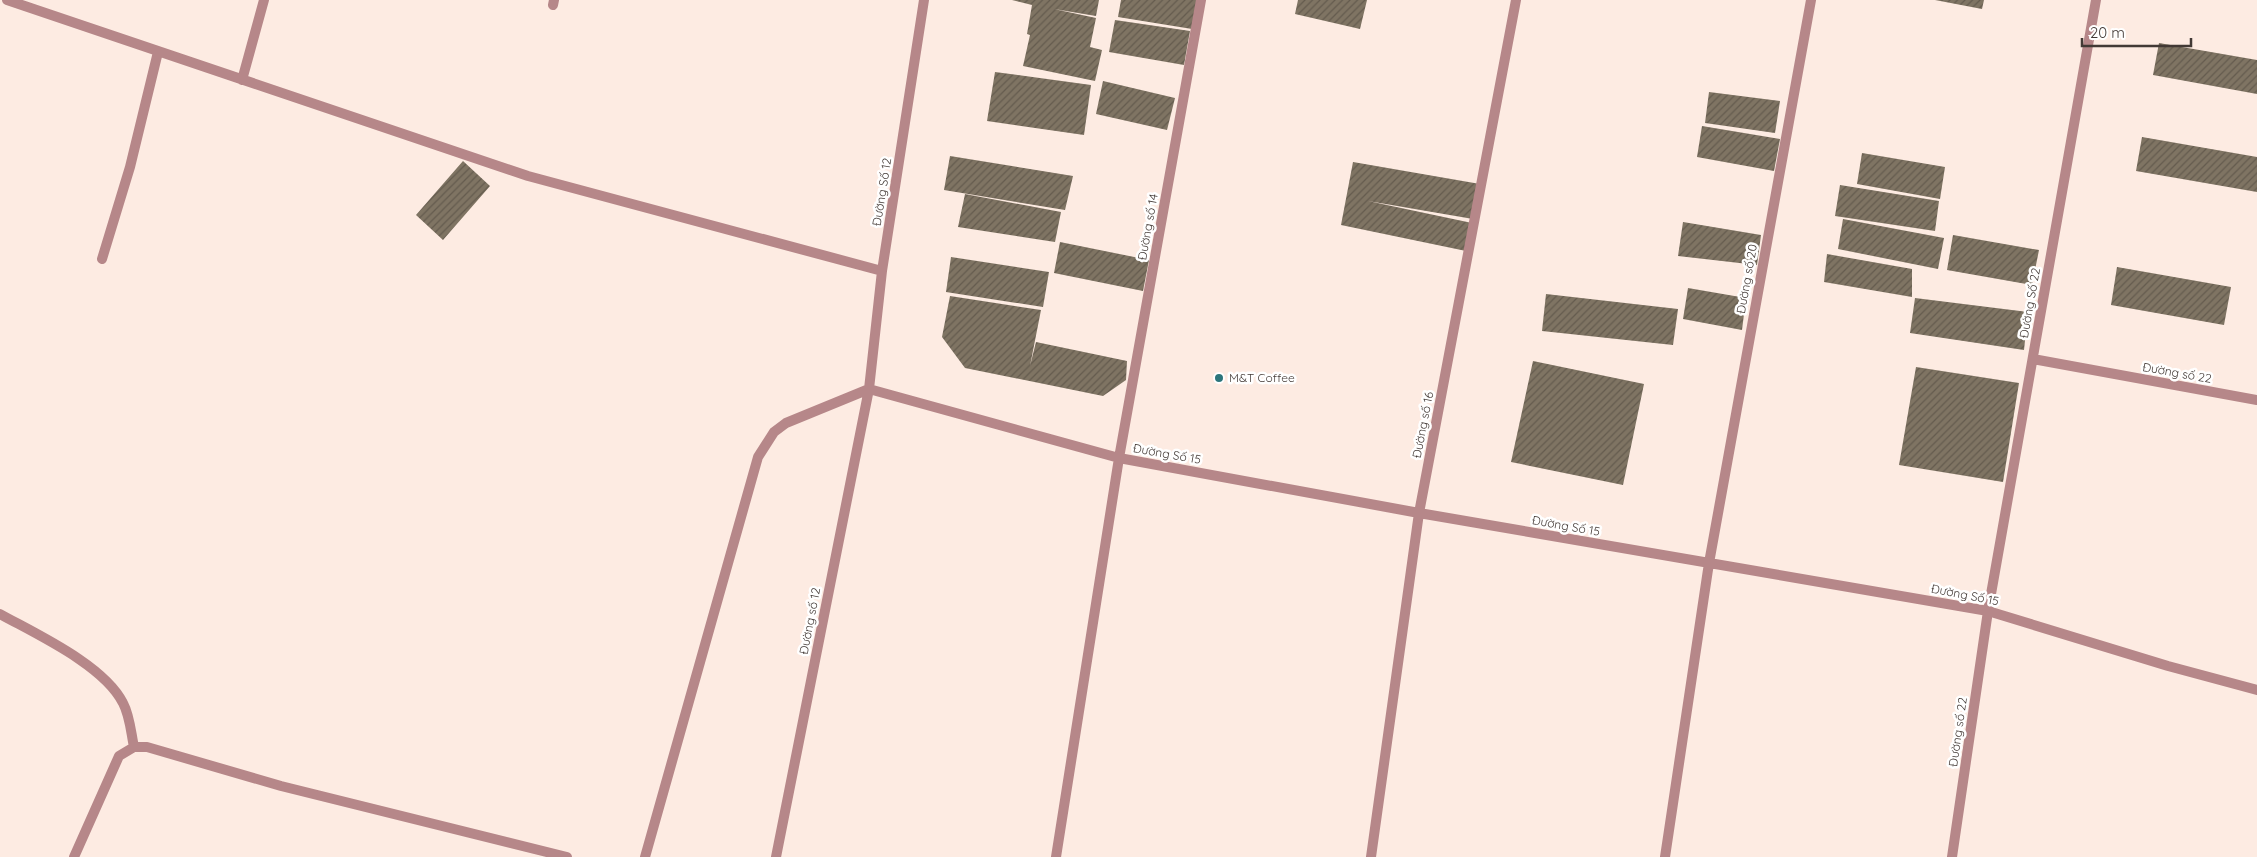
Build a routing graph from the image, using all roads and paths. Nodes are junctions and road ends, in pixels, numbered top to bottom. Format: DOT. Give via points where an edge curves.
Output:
graph roads {
  1 [pos="7,0"];
  2 [pos="264,0"];
  3 [pos="924,0"];
  4 [pos="1201,0"];
  5 [pos="1516,0"];
  6 [pos="1810,0"];
  7 [pos="2096,0"];
  8 [pos="158,52"];
  9 [pos="242,80"];
  10 [pos="102,259"];
  11 [pos="882,271"];
  12 [pos="2033,360"];
  13 [pos="869,389"];
  14 [pos="2257,400"];
  15 [pos="1119,458"];
  16 [pos="1419,513"];
  17 [pos="1709,563"];
  18 [pos="1988,611"];
  19 [pos="0,614"];
  20 [pos="2257,690"];
  21 [pos="134,747"];
  22 [pos="74,857"];
  23 [pos="567,857"];
  24 [pos="645,857"];
  25 [pos="776,857"];
  26 [pos="1056,857"];
  27 [pos="1371,857"];
  28 [pos="1665,857"];
  29 [pos="1952,857"];
  1 -- 8 [label="street"];
  2 -- 9 [label="street"];
  3 -- 11 [label="street, Đường Số 12"];
  4 -- 15 [label="street, Đường số 14"];
  5 -- 16 [label="street, Đường số 16"];
  6 -- 17 [label="street, Đường số 20"];
  7 -- 12 [label="street, Đường Số 22"];
  8 -- 9 [label="street"];
  8 -- 10 [label="street" via="130,168"];
  9 -- 11 [label="street" via="528,176"];
  11 -- 13 [label="street, Đường Số 12"];
  12 -- 14 [label="street, Đường số 22"];
  12 -- 18 [label="street, Đường Số 22"];
  13 -- 15 [label="street, Đường Số 15"];
  13 -- 24 [label="street" via="786,423 774,432 758,457"];
  13 -- 25 [label="street, Đường số 12"];
  15 -- 16 [label="street, Đường Số 15"];
  15 -- 26 [label="street, Đường số 14"];
  16 -- 17 [label="street, Đường Số 15"];
  16 -- 27 [label="street, Đường số 16"];
  17 -- 18 [label="street, Đường Số 15"];
  17 -- 28 [label="street, Đường số 20"];
  18 -- 20 [label="street, Đường Số 15"];
  18 -- 29 [label="street, Đường số 22"];
  19 -- 21 [label="street" via="62,648 105,679 123,702"];
  21 -- 22 [label="street" via="119,756"];
  21 -- 23 [label="street" via="147,747 272,784"];
}
